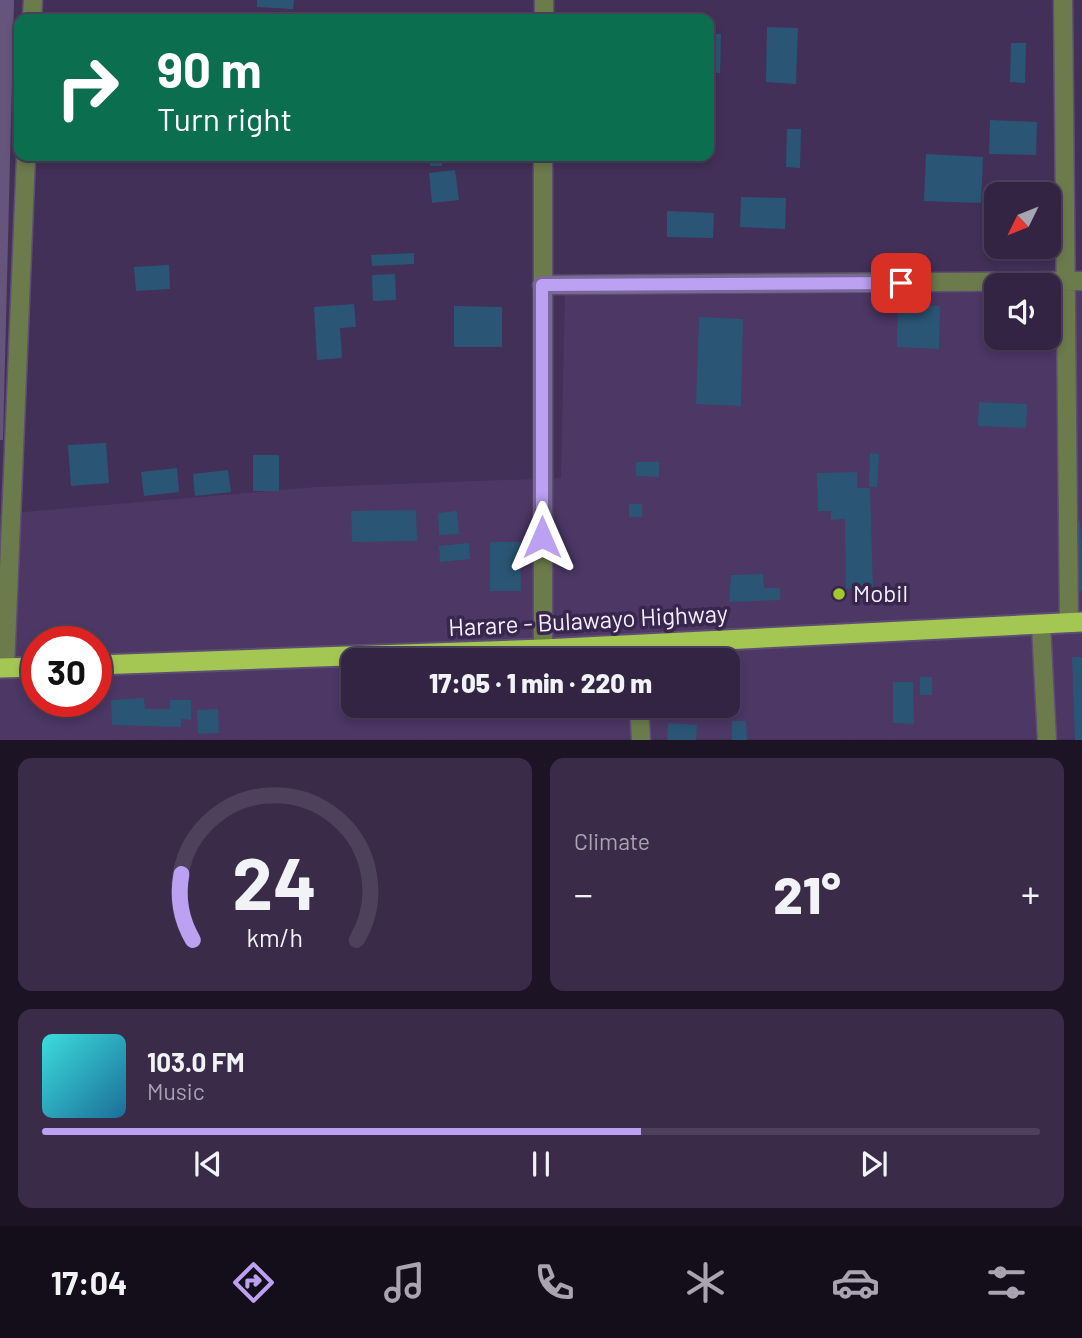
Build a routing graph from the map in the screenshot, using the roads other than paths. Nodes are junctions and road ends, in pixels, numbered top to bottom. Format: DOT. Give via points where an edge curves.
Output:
graph roads {
  1 [pos="1063,0"];
  2 [pos="1074,72"];
  3 [pos="26,161"];
  4 [pos="543,161"];
  5 [pos="1075,281"];
  6 [pos="542,285"];
  7 [pos="1075,623"];
  8 [pos="1041,625"];
  9 [pos="543,648"];
  10 [pos="697,648"];
  11 [pos="341,656"];
  12 [pos="112,664"];
  13 [pos="21,667"];
  14 [pos="2,668"];
  15 [pos="640,718"];
  16 [pos="641,740"];
  17 [pos="1047,740"];
  1 -- 2 [label="street"];
  2 -- 5 [label="street"];
  3 -- 14 [label="street"];
  4 -- 6 [label="street"];
  5 -- 6 [label="street"];
  5 -- 7 [label="street"];
  6 -- 9 [label="street"];
  7 -- 8 [label="highway, Harare - Bulawayo Highway"];
  8 -- 10 [label="highway, Harare - Bulawayo Highway"];
  8 -- 17 [label="street"];
  11 -- 12 [label="highway, Harare - Bulawayo Highway"];
  13 -- 14 [label="highway"];
  15 -- 16 [label="street"];
}
